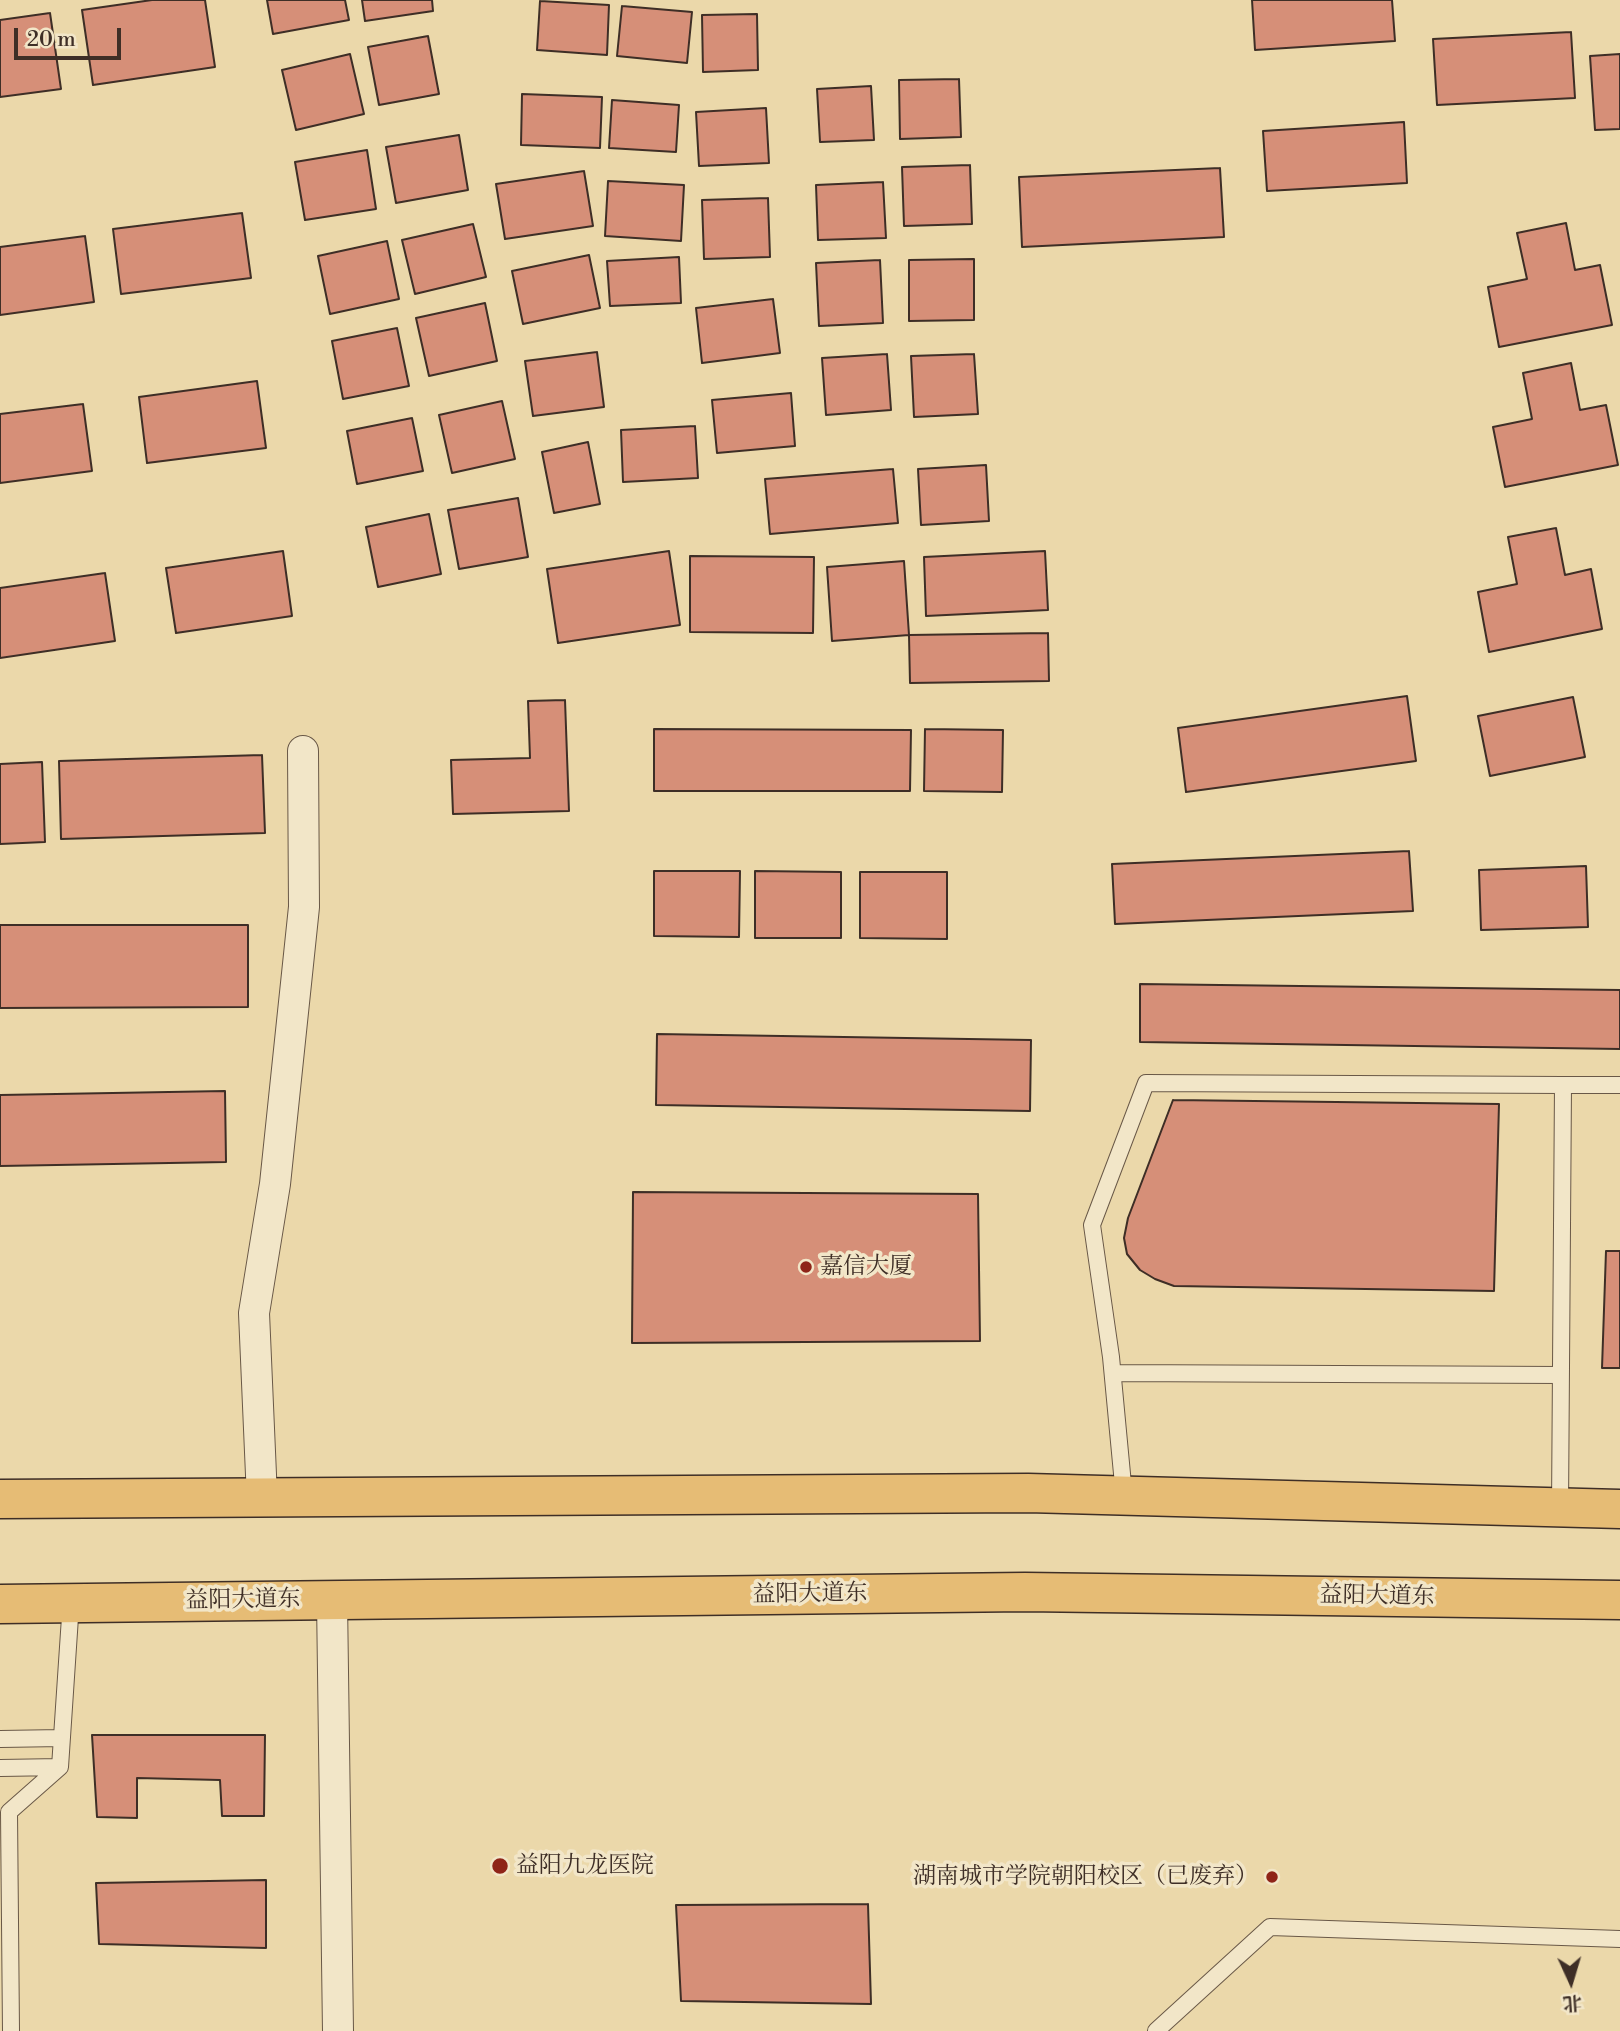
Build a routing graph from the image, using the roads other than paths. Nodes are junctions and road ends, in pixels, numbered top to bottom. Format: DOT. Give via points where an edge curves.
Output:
graph roads {
  1 [pos="303,751"];
  2 [pos="1563,1085"];
  3 [pos="1620,1085"];
  4 [pos="1113,1373"];
  5 [pos="1561,1375"];
  6 [pos="1124,1495"];
  7 [pos="262,1498"];
  8 [pos="0,1499"];
  9 [pos="1560,1507"];
  10 [pos="1620,1509"];
  11 [pos="332,1600"];
  12 [pos="1620,1600"];
  13 [pos="71,1602"];
  14 [pos="0,1604"];
  15 [pos="62,1738"];
  16 [pos="0,1739"];
  17 [pos="0,1768"];
  18 [pos="60,1768"];
  19 [pos="4,1812"];
  20 [pos="1620,1939"];
  21 [pos="11,2031"];
  22 [pos="338,2031"];
  23 [pos="1156,2031"];
  1 -- 7 [label="street" via="304,907 275,1184 254,1313"];
  2 -- 3 [label="lane"];
  2 -- 4 [label="lane" via="1146,1083 1092,1225"];
  2 -- 5 [label="lane"];
  4 -- 5 [label="lane"];
  4 -- 6 [label="lane"];
  5 -- 9 [label="lane"];
  6 -- 7 [label="main road"];
  6 -- 9 [label="main road"];
  7 -- 8 [label="main road"];
  9 -- 10 [label="main road"];
  11 -- 12 [label="main road, 益阳大道东" via="1025,1592"];
  11 -- 13 [label="main road, 益阳大道东"];
  11 -- 22 [label="street"];
  13 -- 14 [label="main road, 益阳大道东"];
  13 -- 15 [label="lane"];
  15 -- 16 [label="lane"];
  15 -- 18 [label="lane"];
  17 -- 18 [label="lane"];
  18 -- 19 [label="lane"];
  19 -- 21 [label="lane"];
  20 -- 23 [label="lane" via="1270,1927"];
}
